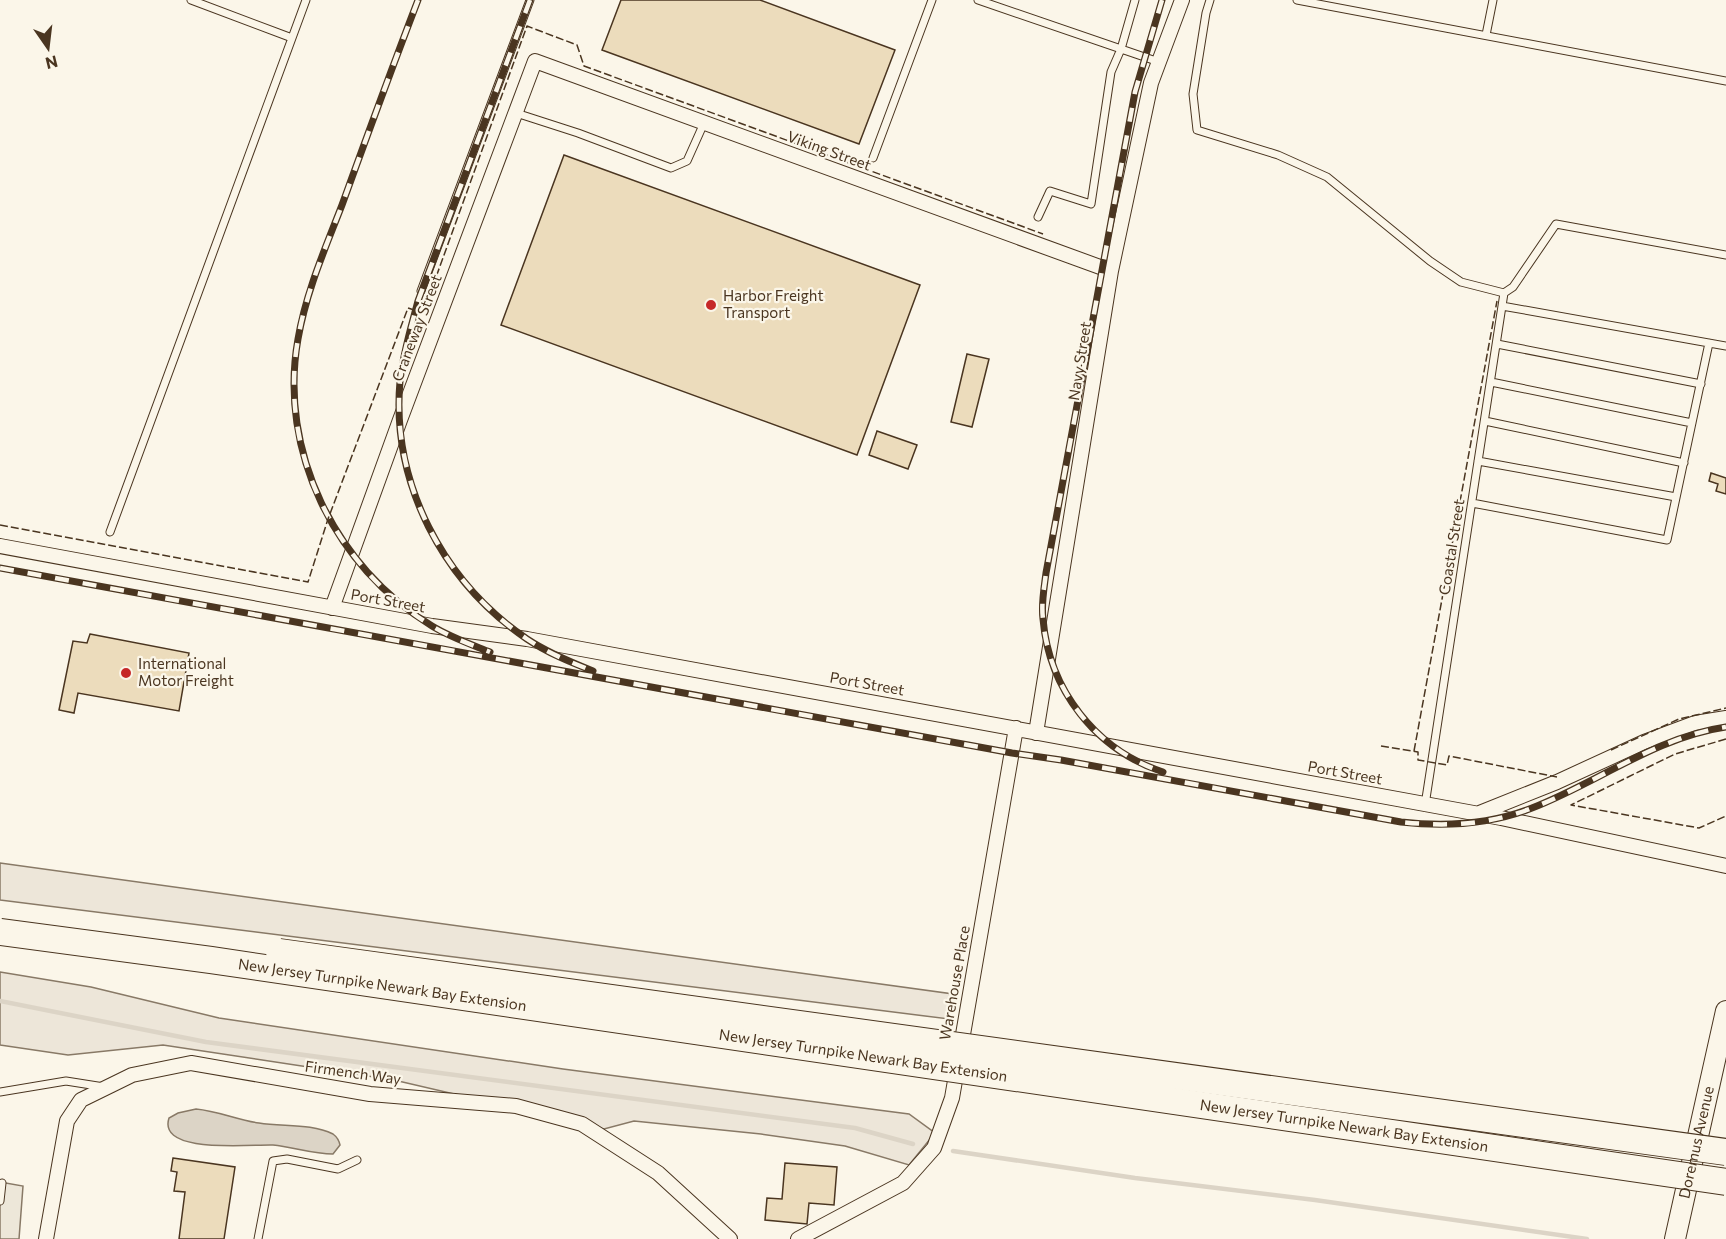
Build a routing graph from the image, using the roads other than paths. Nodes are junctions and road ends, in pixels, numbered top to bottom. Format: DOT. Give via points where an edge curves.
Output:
graph roads {
  1 [pos="191,0"];
  2 [pos="306,0"];
  3 [pos="530,0"];
  4 [pos="932,0"];
  5 [pos="978,0"];
  6 [pos="1135,0"];
  7 [pos="1182,0"];
  8 [pos="1210,0"];
  9 [pos="1297,0"];
  10 [pos="1493,0"];
  11 [pos="1486,35"];
  12 [pos="292,38"];
  13 [pos="1121,49"];
  14 [pos="535,61"];
  15 [pos="1159,62"];
  16 [pos="1726,81"];
  17 [pos="516,113"];
  18 [pos="704,123"];
  19 [pos="873,158"];
  20 [pos="1038,217"];
  21 [pos="1726,255"];
  22 [pos="1111,272"];
  23 [pos="421,291"];
  24 [pos="1504,293"];
  25 [pos="1502,306"];
  26 [pos="1709,343"];
  27 [pos="1497,344"];
  28 [pos="1726,346"];
  29 [pos="1491,382"];
  30 [pos="1701,384"];
  31 [pos="1485,421"];
  32 [pos="1692,423"];
  33 [pos="1478,461"];
  34 [pos="1684,463"];
  35 [pos="1676,497"];
  36 [pos="1472,503"];
  37 [pos="110,532"];
  38 [pos="0,546"];
  39 [pos="332,608"];
  40 [pos="1726,718"];
  41 [pos="1016,728"];
  42 [pos="1036,733"];
  43 [pos="1425,804"];
  44 [pos="1477,814"];
  45 [pos="1726,866"];
  46 [pos="0,915"];
  47 [pos="0,932"];
  48 [pos="1726,1011"];
  49 [pos="107,1087"];
  50 [pos="0,1092"];
  51 [pos="1726,1152"];
  52 [pos="357,1160"];
  53 [pos="1726,1182"];
  54 [pos="2,1183"];
  55 [pos="0,1201"];
  56 [pos="46,1239"];
  57 [pos="258,1239"];
  58 [pos="730,1239"];
  59 [pos="798,1239"];
  60 [pos="1675,1239"];
  1 -- 12 [label="lane"];
  2 -- 12 [label="lane"];
  3 -- 23 [label="lane, Craneway Street"];
  4 -- 19 [label="lane"];
  5 -- 13 [label="lane"];
  6 -- 13 [label="lane"];
  7 -- 15 [label="street, Navy Street"];
  8 -- 24 [label="lane" via="1193,94 1197,130 1278,155 1327,177 1461,282"];
  9 -- 11 [label="lane"];
  10 -- 11 [label="lane"];
  11 -- 16 [label="lane"];
  12 -- 37 [label="lane"];
  13 -- 15 [label="lane"];
  13 -- 20 [label="lane" via="1111,72 1091,204 1050,191"];
  14 -- 17 [label="street, Craneway Street"];
  14 -- 18 [label="street, Viking Street"];
  15 -- 22 [label="street, Navy Street" via="1151,83"];
  17 -- 18 [label="lane" via="671,168 687,161"];
  17 -- 39 [label="street, Craneway Street"];
  18 -- 22 [label="street, Viking Street"];
  21 -- 24 [label="lane" via="1556,224 1514,287"];
  22 -- 42 [label="street, Navy Street"];
  24 -- 25 [label="lane, Coastal Street"];
  25 -- 26 [label="lane"];
  25 -- 27 [label="lane, Coastal Street"];
  26 -- 28 [label="lane"];
  26 -- 30 [label="lane"];
  27 -- 29 [label="lane, Coastal Street"];
  27 -- 30 [label="lane"];
  29 -- 31 [label="lane, Coastal Street"];
  29 -- 32 [label="lane"];
  30 -- 32 [label="lane"];
  31 -- 33 [label="lane, Coastal Street"];
  31 -- 34 [label="lane"];
  32 -- 34 [label="lane"];
  33 -- 35 [label="lane"];
  33 -- 36 [label="lane, Coastal Street"];
  34 -- 35 [label="lane"];
  35 -- 36 [label="lane" via="1667,540"];
  36 -- 43 [label="lane, Coastal Street"];
  38 -- 39 [label="street, Port Street"];
  39 -- 41 [label="street, Port Street" via="527,639"];
  40 -- 44 [label="street" via="1695,723 1644,742"];
  41 -- 42 [label="street, Port Street"];
  41 -- 59 [label="street, Warehouse Place" via="952,1098 934,1148 903,1183"];
  42 -- 43 [label="street, Port Street"];
  43 -- 44 [label="street, Port Street"];
  44 -- 45 [label="street, Port Street"];
  46 -- 51 [label="highway, New Jersey Turnpike Newark Bay Extension, bridge"];
  47 -- 53 [label="highway, New Jersey Turnpike Newark Bay Extension, bridge"];
  48 -- 60 [label="main road, Doremus Avenue"];
  49 -- 50 [label="lane" via="66,1081"];
  49 -- 56 [label="street, Firmench Way" via="81,1100 67,1121"];
  49 -- 58 [label="street, Firmench Way" via="132,1075 191,1063 370,1094 516,1106 582,1124 658,1173"];
  52 -- 57 [label="lane" via="338,1169 287,1159 273,1161"];
  54 -- 55 [label="lane"];
}
